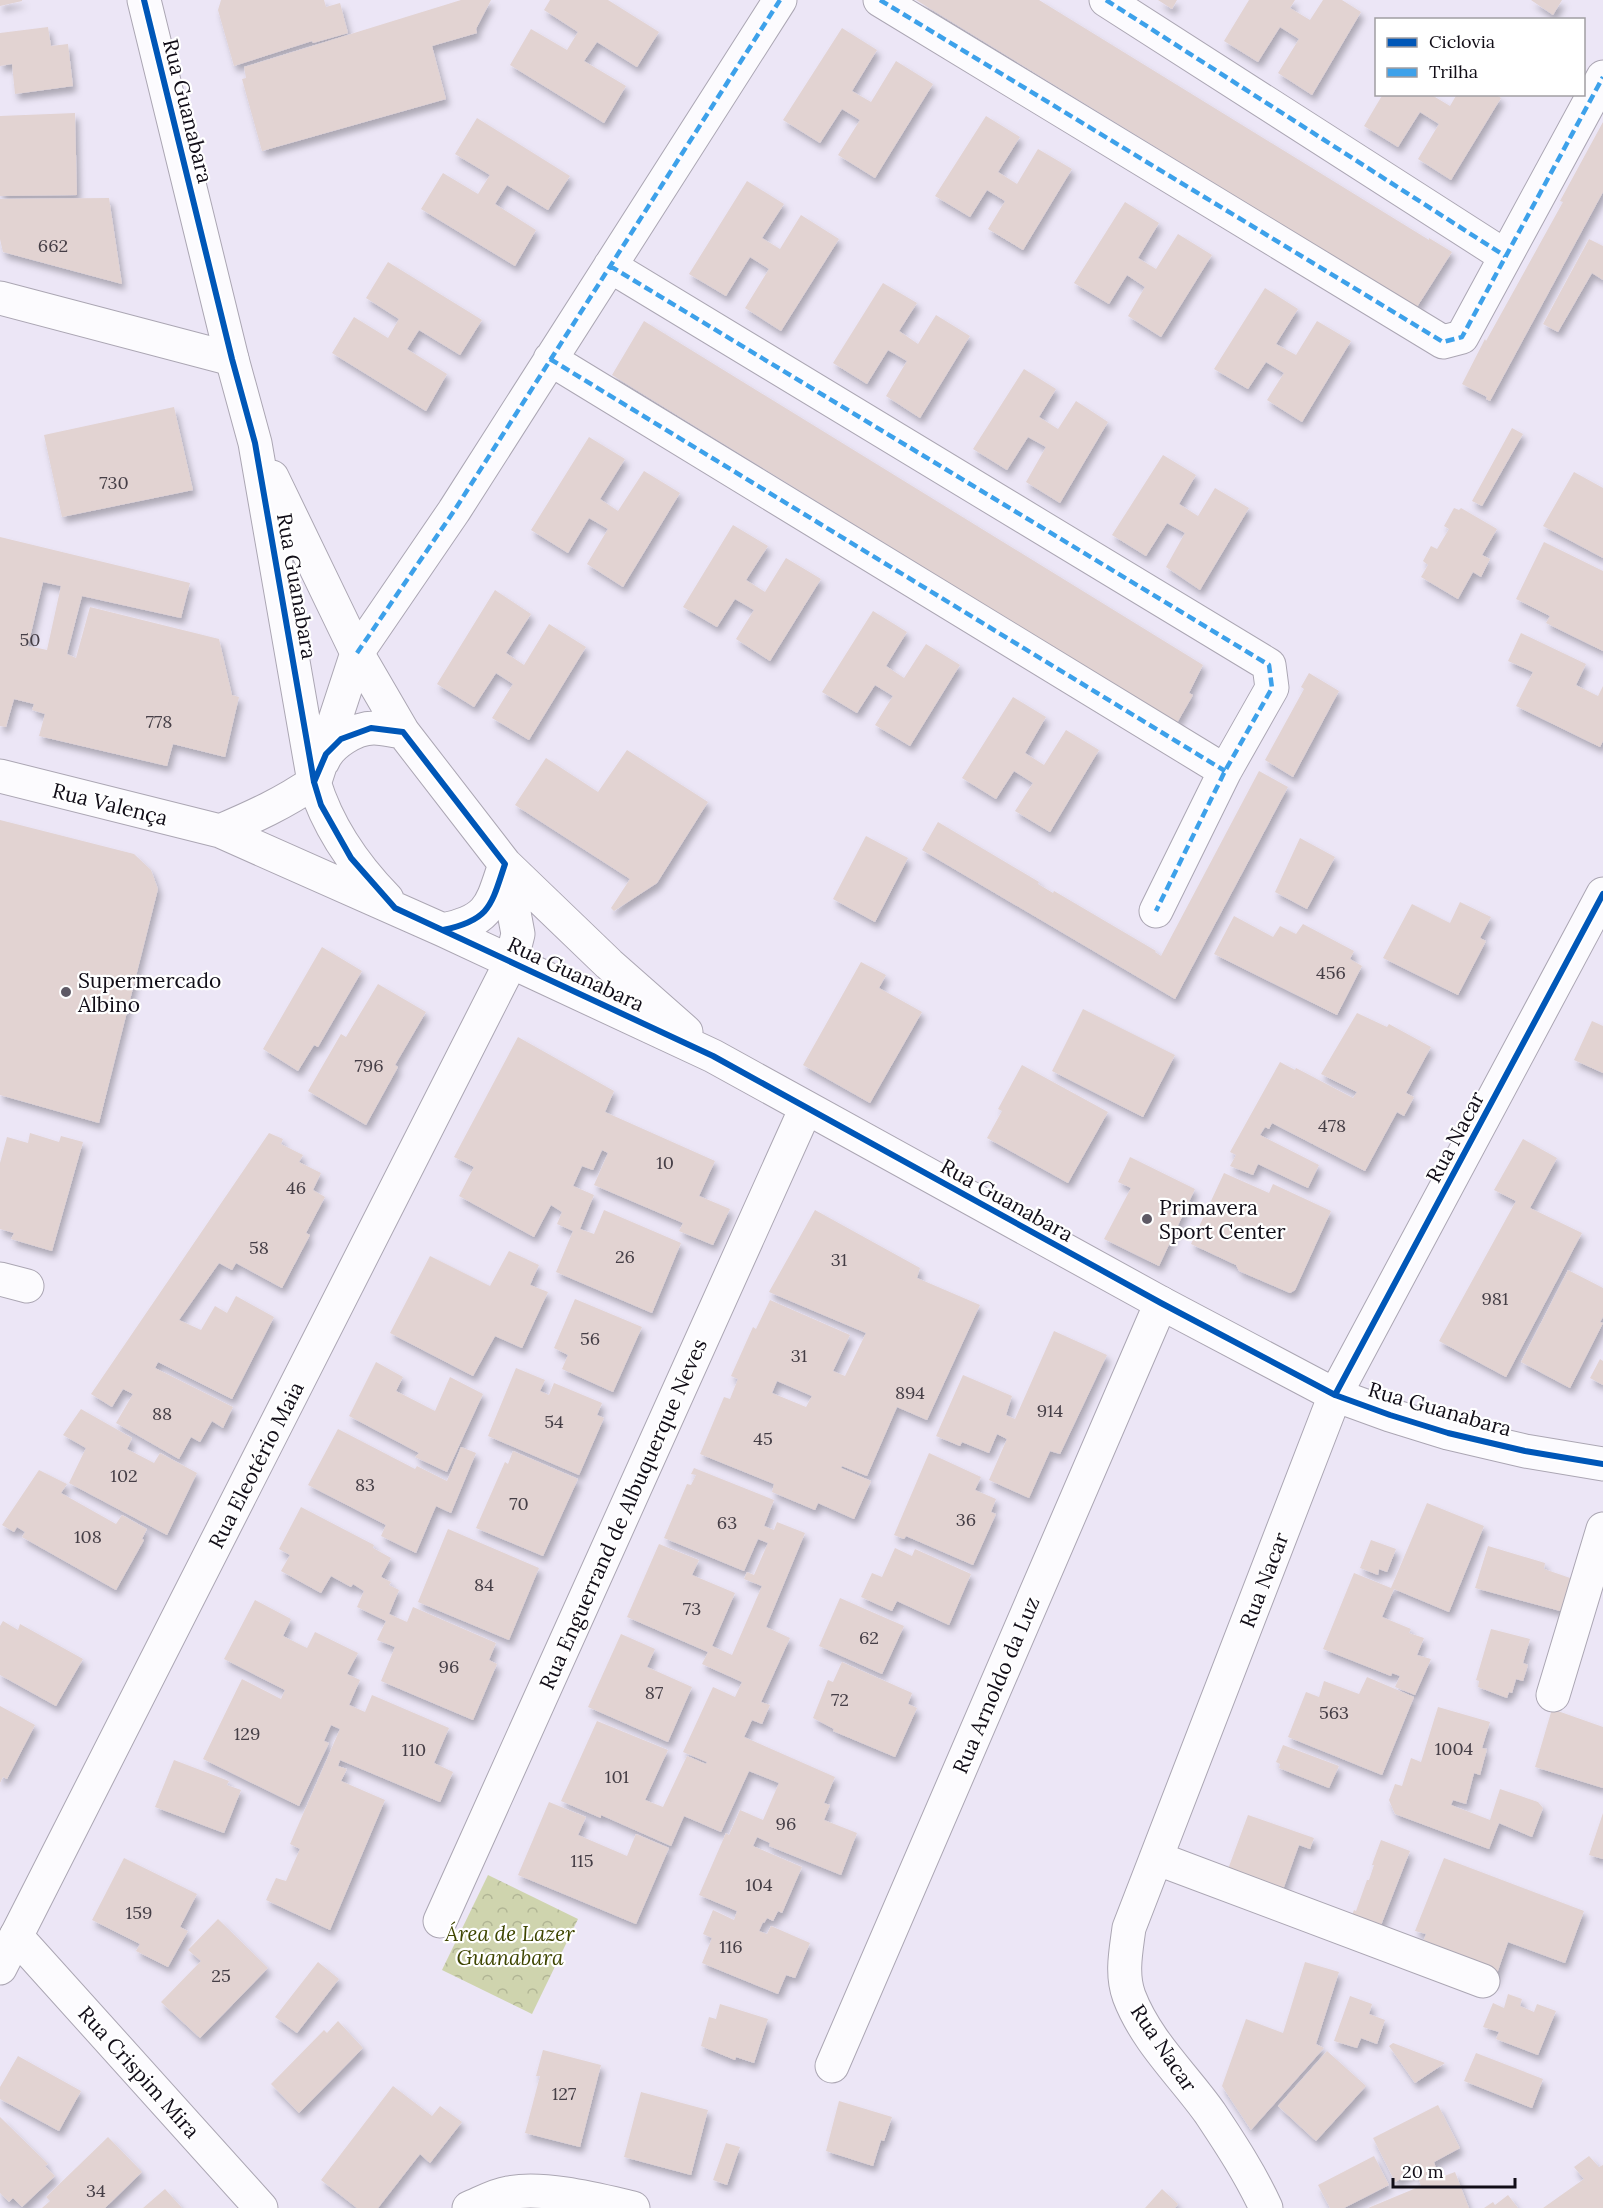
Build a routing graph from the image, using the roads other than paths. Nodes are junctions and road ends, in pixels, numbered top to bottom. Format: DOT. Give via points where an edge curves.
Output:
graph roads {
  1 [pos="144,0"];
  2 [pos="780,0"];
  3 [pos="880,0"];
  4 [pos="1106,0"];
  5 [pos="1603,77"];
  6 [pos="1505,256"];
  7 [pos="610,266"];
  8 [pos="0,297"];
  9 [pos="232,359"];
  10 [pos="550,359"];
  11 [pos="255,443"];
  12 [pos="357,653"];
  13 [pos="403,732"];
  14 [pos="1225,771"];
  15 [pos="0,776"];
  16 [pos="314,783"];
  17 [pos="219,831"];
  18 [pos="504,864"];
  19 [pos="1603,894"];
  20 [pos="395,908"];
  21 [pos="1156,911"];
  22 [pos="443,930"];
  23 [pos="512,962"];
  24 [pos="713,1056"];
  25 [pos="807,1108"];
  26 [pos="1161,1303"];
  27 [pos="1335,1395"];
  28 [pos="1603,1464"];
  29 [pos="1603,1529"];
  30 [pos="1553,1695"];
  31 [pos="1156,1858"];
  32 [pos="440,1921"];
  33 [pos="16,1936"];
  34 [pos="0,1968"];
  35 [pos="1483,1981"];
  36 [pos="832,2066"];
  37 [pos="261,2208"];
  38 [pos="469,2208"];
  39 [pos="633,2208"];
  40 [pos="1266,2208"];
  1 -- 9 [label="street, Rua Guanabara"];
  2 -- 7 [label="street"];
  3 -- 6 [label="street" via="1443,342 1461,337"];
  4 -- 6 [label="street"];
  5 -- 6 [label="street"];
  7 -- 10 [label="street"];
  7 -- 14 [label="street" via="1269,665 1272,688"];
  8 -- 9 [label="street"];
  9 -- 11 [label="street, Rua Guanabara"];
  10 -- 12 [label="street" via="454,511"];
  10 -- 14 [label="street"];
  11 -- 12 [label="street, Rua Guanabara"];
  11 -- 16 [label="street, Rua Guanabara"];
  12 -- 13 [label="street, Rua Guanabara"];
  12 -- 16 [label="street"];
  13 -- 16 [label="street" via="371,728 341,739 326,754"];
  13 -- 18 [label="street, Rua Guanabara"];
  14 -- 21 [label="street"];
  15 -- 17 [label="street, Rua Valença"];
  16 -- 17 [label="street" via="263,813"];
  16 -- 20 [label="street, Rua Guanabara" via="321,806 351,858"];
  17 -- 20 [label="street, Rua Valença"];
  18 -- 22 [label="street" via="492,902 481,916"];
  18 -- 23 [label="street, Rua Eleotério Maia" via="518,934"];
  18 -- 24 [label="street, Rua Guanabara"];
  19 -- 27 [label="street, Rua Nacar"];
  20 -- 22 [label="street, Rua Guanabara"];
  22 -- 23 [label="street, Rua Guanabara"];
  23 -- 24 [label="street, Rua Guanabara"];
  23 -- 33 [label="street, Rua Eleotério Maia"];
  24 -- 25 [label="street, Rua Guanabara"];
  25 -- 26 [label="street, Rua Guanabara"];
  25 -- 32 [label="street, Rua Enguerrand de Albuquerque Neves"];
  26 -- 27 [label="street, Rua Guanabara"];
  26 -- 36 [label="street, Rua Arnoldo da Luz"];
  27 -- 28 [label="street, Rua Guanabara" via="1448,1433"];
  27 -- 31 [label="street, Rua Nacar"];
  29 -- 30 [label="street"];
  31 -- 35 [label="street"];
  31 -- 40 [label="street, Rua Nacar" via="1129,1929 1124,1964 1129,1995 1143,2025 1234,2150"];
  33 -- 34 [label="street, Rua Eleotério Maia"];
  33 -- 37 [label="street, Rua Crispim Mira"];
  38 -- 39 [label="street" via="508,2193 543,2192"];
}
